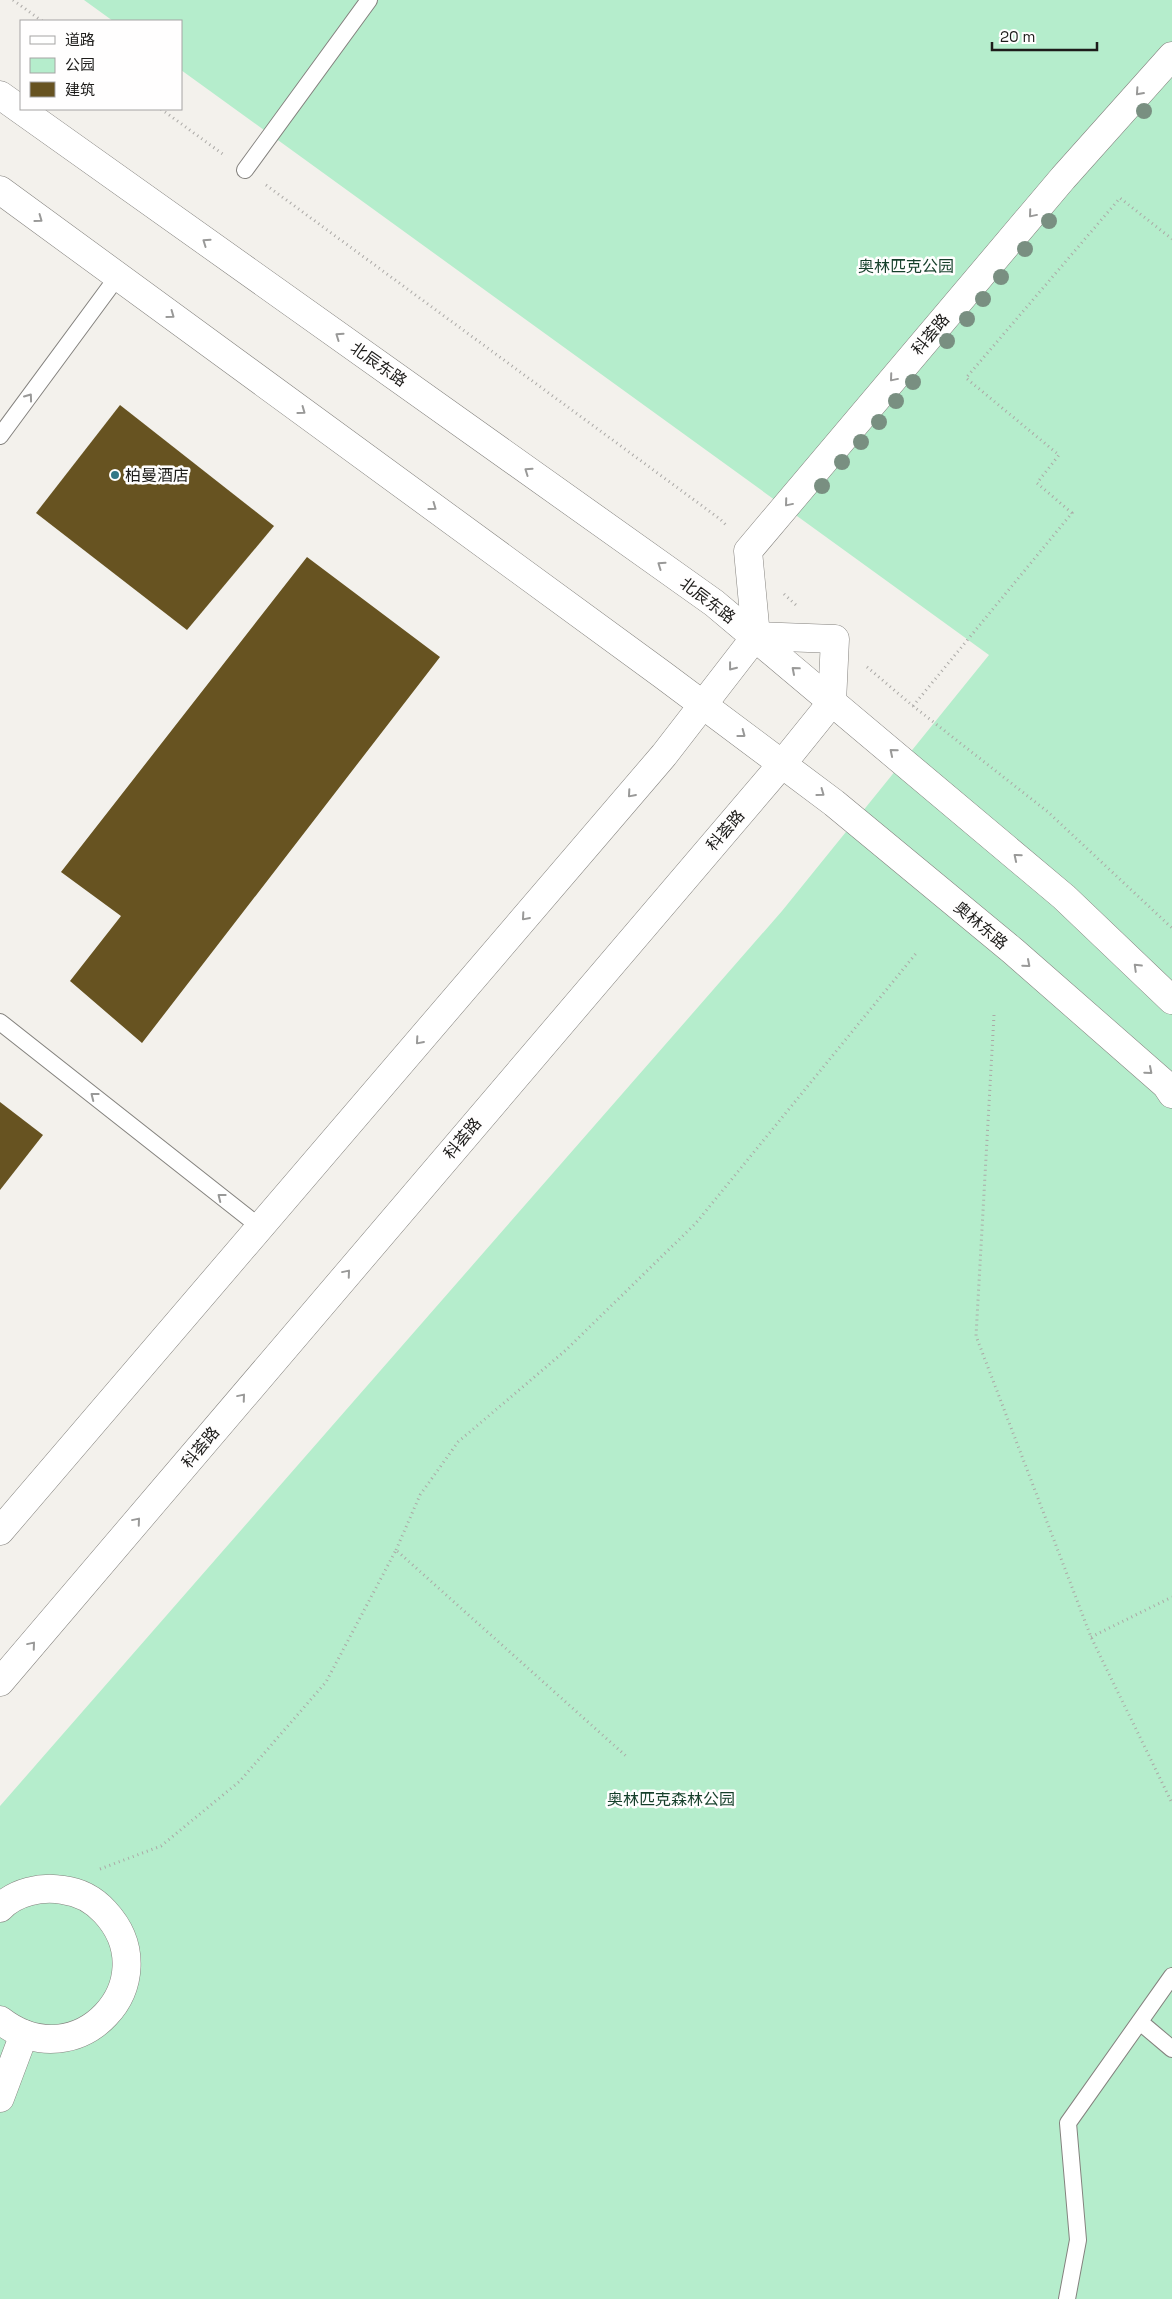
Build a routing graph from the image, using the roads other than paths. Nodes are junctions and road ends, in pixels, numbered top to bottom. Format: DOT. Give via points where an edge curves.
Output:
graph roads {
  1 [pos="369,0"];
  2 [pos="1172,56"];
  3 [pos="0,95"];
  4 [pos="20,109"];
  5 [pos="21,110"];
  6 [pos="245,170"];
  7 [pos="0,190"];
  8 [pos="118,276"];
  9 [pos="0,436"];
  10 [pos="756,636"];
  11 [pos="832,702"];
  12 [pos="702,705"];
  13 [pos="782,764"];
  14 [pos="1172,1000"];
  15 [pos="0,1022"];
  16 [pos="1172,1094"];
  17 [pos="260,1227"];
  18 [pos="0,1531"];
  19 [pos="0,1682"];
  20 [pos="0,1908"];
  21 [pos="1172,1976"];
  22 [pos="0,2020"];
  23 [pos="1140,2022"];
  24 [pos="24,2034"];
  25 [pos="1172,2050"];
  26 [pos="0,2098"];
  27 [pos="1067,2299"];
  1 -- 6 [label="lane"];
  2 -- 10 [label="main road, 科荟路, one-way" via="1062,178 748,551"];
  4 -- 3 [label="main road, 北辰东路, one-way"];
  10 -- 5 [label="main road, 北辰东路, one-way"];
  7 -- 8 [label="main road, one-way"];
  9 -- 8 [label="lane, one-way"];
  8 -- 12 [label="main road, one-way"];
  11 -- 10 [label="main road, 北辰东路, one-way"];
  10 -- 11 [label="main road" via="835,639"];
  10 -- 12 [label="main road, one-way"];
  11 -- 13 [label="main road, 科荟路"];
  14 -- 11 [label="main road, one-way" via="1064,897"];
  12 -- 13 [label="main road, 奥林东路, one-way"];
  12 -- 17 [label="main road, one-way" via="664,755"];
  13 -- 16 [label="main road, 奥林东路, one-way" via="841,808 1005,945 1166,1085"];
  19 -- 13 [label="main road, 科荟路, one-way"];
  17 -- 15 [label="lane, one-way"];
  17 -- 18 [label="main road"];
  20 -- 24 [label="main road" via="26,1892 51,1888 75,1892 98,1904 114,1922 124,1945 126,1970 120,1995 106,2016 87,2031 62,2039 38,2039"];
  21 -- 23 [label="lane"];
  22 -- 24 [label="main road"];
  23 -- 25 [label="lane"];
  23 -- 27 [label="lane" via="1068,2123 1078,2240"];
  24 -- 26 [label="main road"];
}
